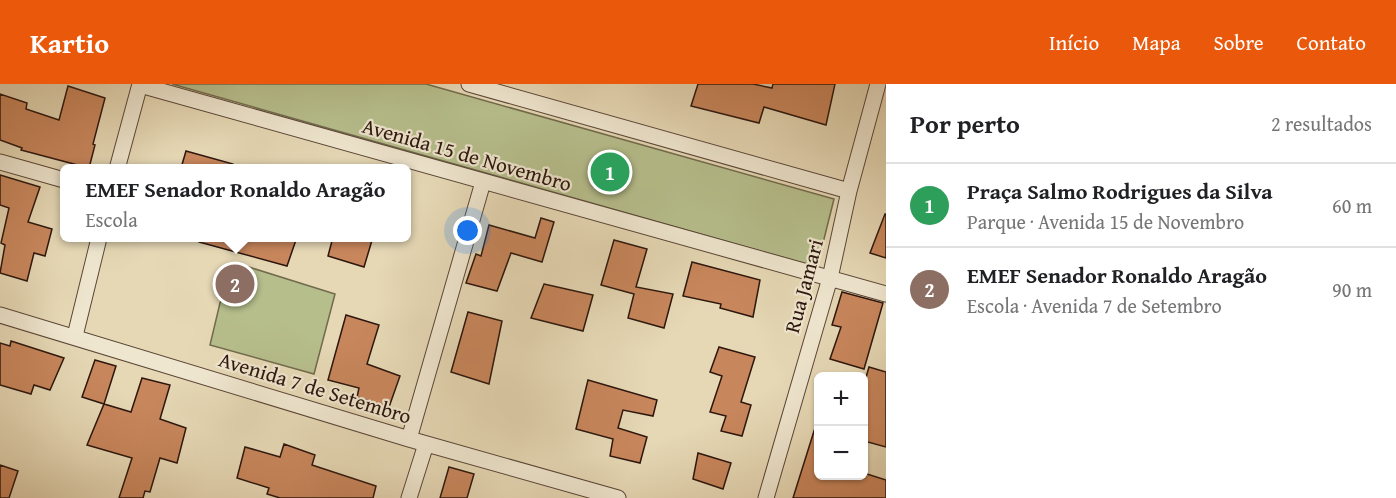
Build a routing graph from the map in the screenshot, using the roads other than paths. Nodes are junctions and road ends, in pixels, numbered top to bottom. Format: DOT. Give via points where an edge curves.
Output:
graph roads {
  1 [pos="469,84"];
  2 [pos="878,84"];
  3 [pos="140,85"];
  4 [pos="0,162"];
  5 [pos="118,164"];
  6 [pos="60,179"];
  7 [pos="483,182"];
  8 [pos="849,191"];
  9 [pos="98,242"];
  10 [pos="830,278"];
  11 [pos="886,294"];
  12 [pos="0,315"];
  13 [pos="75,336"];
  14 [pos="409,439"];
  15 [pos="426,444"];
  16 [pos="409,498"];
  17 [pos="618,498"];
  18 [pos="766,498"];
  1 -- 8 [label="street"];
  2 -- 8 [label="street, Rua Jamari"];
  3 -- 5 [label="street"];
  3 -- 7 [label="street, Avenida 15 de Novembro"];
  4 -- 6 [label="street"];
  7 -- 10 [label="street, Avenida 15 de Novembro"];
  7 -- 14 [label="street"];
  8 -- 10 [label="street, Rua Jamari"];
  9 -- 13 [label="street"];
  10 -- 11 [label="street, Avenida 15 de Novembro"];
  10 -- 18 [label="street, Rua Jamari"];
  12 -- 13 [label="street, Avenida 7 de Setembro"];
  13 -- 14 [label="street, Avenida 7 de Setembro"];
  14 -- 15 [label="street, Avenida 7 de Setembro"];
  15 -- 16 [label="street"];
  15 -- 17 [label="street, Avenida 7 de Setembro"];
}
